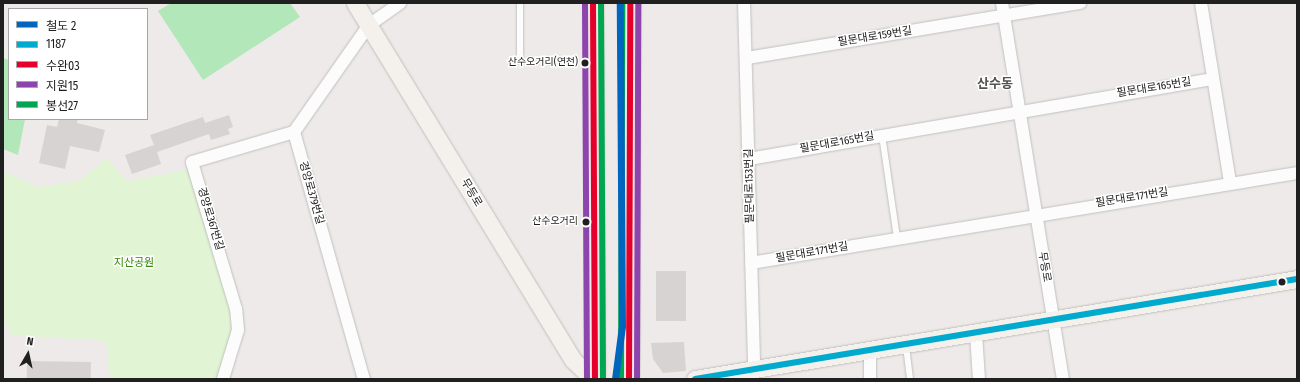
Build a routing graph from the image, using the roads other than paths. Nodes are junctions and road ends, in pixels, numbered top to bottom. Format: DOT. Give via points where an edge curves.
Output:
graph roads {
  1 [pos="355,3"];
  2 [pos="400,3"];
  3 [pos="520,3"];
  4 [pos="593,3"];
  5 [pos="630,3"];
  6 [pos="744,3"];
  7 [pos="1002,3"];
  8 [pos="1081,3"];
  9 [pos="1201,3"];
  10 [pos="1004,16"];
  11 [pos="369,25"];
  12 [pos="746,58"];
  13 [pos="520,60"];
  14 [pos="1213,79"];
  15 [pos="1018,110"];
  16 [pos="294,132"];
  17 [pos="882,135"];
  18 [pos="749,158"];
  19 [pos="1297,173"];
  20 [pos="1230,183"];
  21 [pos="1035,213"];
  22 [pos="897,238"];
  23 [pos="751,263"];
  24 [pos="1297,279"];
  25 [pos="1054,321"];
  26 [pos="976,334"];
  27 [pos="906,346"];
  28 [pos="870,352"];
  29 [pos="754,374"];
  30 [pos="223,379"];
  31 [pos="364,379"];
  32 [pos="594,379"];
  33 [pos="629,379"];
  34 [pos="695,379"];
  35 [pos="870,379"];
  36 [pos="910,379"];
  37 [pos="979,379"];
  38 [pos="1063,379"];
  1 -- 11 [label="street, 무등로"];
  2 -- 11 [label="street"];
  3 -- 13 [label="lane"];
  4 -- 32 [label="main road"];
  5 -- 33 [label="main road"];
  6 -- 12 [label="street, 필문대로153번길"];
  7 -- 10 [label="street"];
  8 -- 10 [label="street, 필문대로159번길"];
  9 -- 14 [label="street"];
  10 -- 12 [label="street, 필문대로159번길"];
  10 -- 15 [label="street"];
  11 -- 16 [label="street"];
  11 -- 32 [label="street, 무등로" via="573,360"];
  12 -- 18 [label="street, 필문대로153번길"];
  14 -- 15 [label="street, 필문대로165번길"];
  14 -- 20 [label="street"];
  15 -- 17 [label="street, 필문대로165번길"];
  15 -- 21 [label="street"];
  16 -- 30 [label="street, 경양로367번길" via="192,162 236,309 238,330"];
  16 -- 31 [label="street, 경양로379번길"];
  17 -- 18 [label="street, 필문대로165번길"];
  17 -- 22 [label="lane"];
  18 -- 23 [label="street, 필문대로153번길"];
  19 -- 20 [label="street, 필문대로171번길"];
  20 -- 21 [label="street, 필문대로171번길"];
  21 -- 22 [label="street, 필문대로171번길"];
  21 -- 25 [label="street, 무등로"];
  22 -- 23 [label="street, 필문대로171번길"];
  23 -- 29 [label="street, 필문대로153번길"];
  24 -- 25 [label="street"];
  25 -- 26 [label="street"];
  25 -- 38 [label="street, 무등로"];
  26 -- 27 [label="street"];
  26 -- 37 [label="street"];
  27 -- 28 [label="street"];
  27 -- 36 [label="lane"];
  28 -- 29 [label="street"];
  28 -- 35 [label="street"];
  29 -- 34 [label="street"];
}
